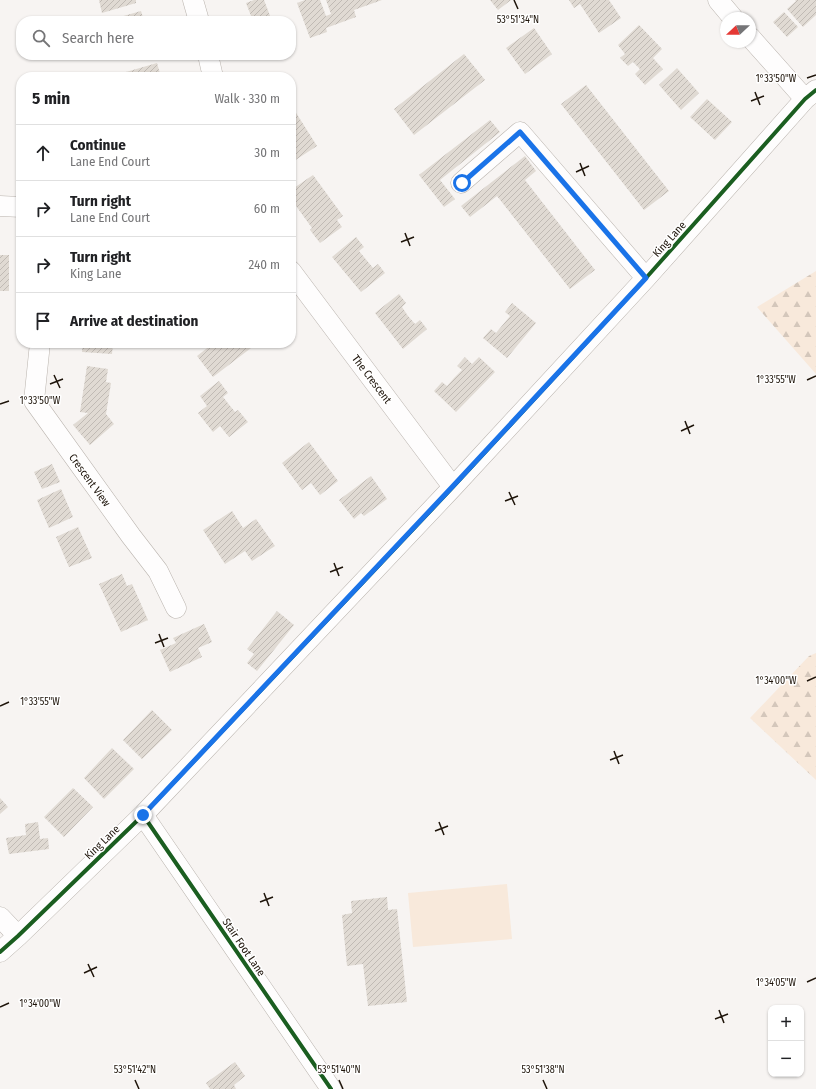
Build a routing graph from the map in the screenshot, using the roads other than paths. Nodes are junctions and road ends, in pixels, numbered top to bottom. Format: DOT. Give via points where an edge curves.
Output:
graph roads {
  1 [pos="193,0"];
  2 [pos="718,0"];
  3 [pos="728,12"];
  4 [pos="198,16"];
  5 [pos="756,43"];
  6 [pos="209,60"];
  7 [pos="212,72"];
  8 [pos="810,94"];
  9 [pos="462,183"];
  10 [pos="0,206"];
  11 [pos="16,207"];
  12 [pos="296,278"];
  13 [pos="646,278"];
  14 [pos="39,348"];
  15 [pos="453,486"];
  16 [pos="176,608"];
  17 [pos="143,815"];
  18 [pos="0,917"];
  19 [pos="18,936"];
  20 [pos="0,952"];
  21 [pos="331,1089"];
  1 -- 4 [label="street"];
  2 -- 3 [label="street"];
  5 -- 8 [label="street"];
  6 -- 7 [label="street"];
  8 -- 13 [label="street, King Lane"];
  9 -- 13 [label="street" via="520,132"];
  10 -- 11 [label="street"];
  12 -- 15 [label="street, The Crescent"];
  13 -- 15 [label="street, King Lane"];
  14 -- 16 [label="street, Crescent View" via="34,401 158,571"];
  15 -- 17 [label="street, King Lane"];
  17 -- 19 [label="street, King Lane"];
  17 -- 21 [label="street, Stair Foot Lane"];
  18 -- 19 [label="street"];
  19 -- 20 [label="street, King Lane"];
}
